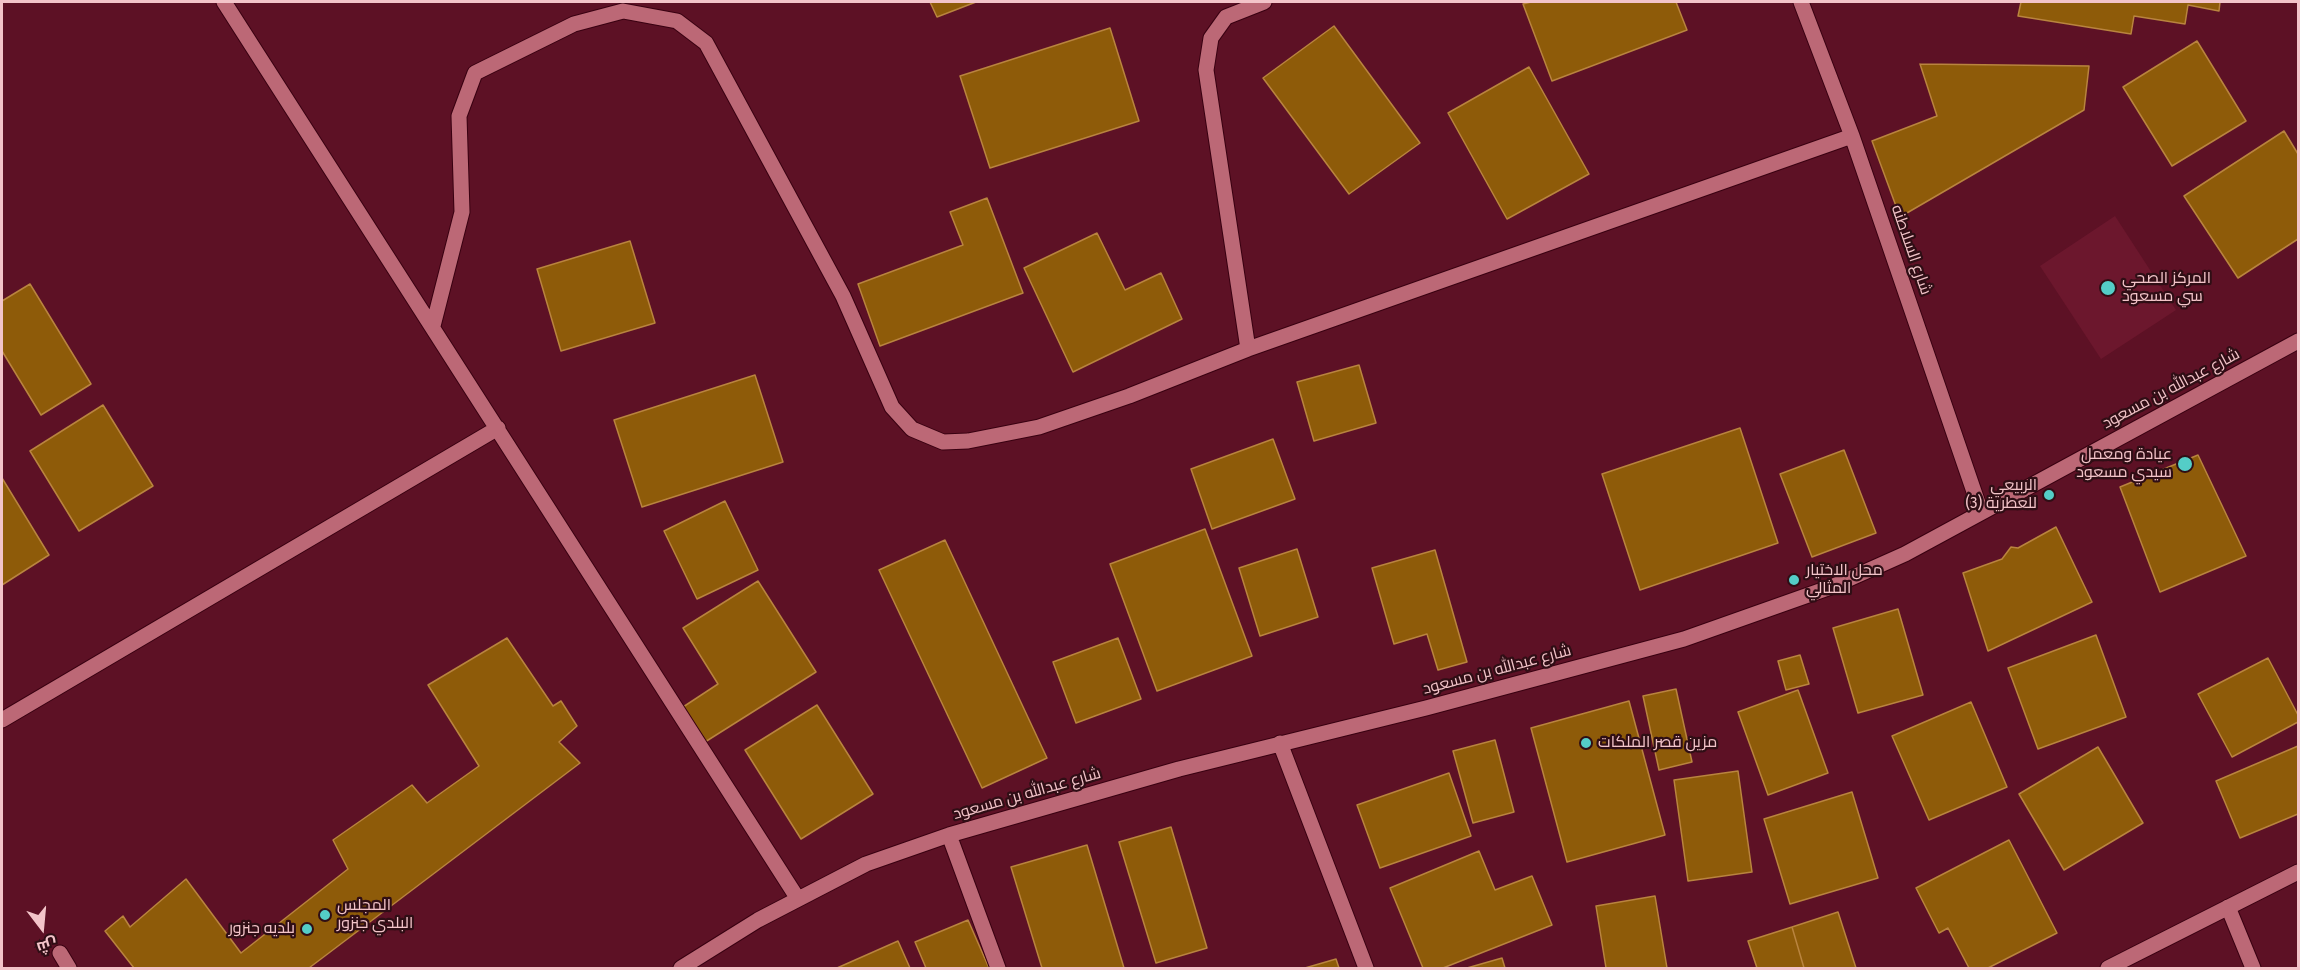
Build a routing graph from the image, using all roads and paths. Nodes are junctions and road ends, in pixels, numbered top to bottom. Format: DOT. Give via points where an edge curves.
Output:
graph roads {
  1 [pos="224,2"];
  2 [pos="1264,2"];
  3 [pos="1801,2"];
  4 [pos="1852,136"];
  5 [pos="433,326"];
  6 [pos="2298,341"];
  7 [pos="1248,349"];
  8 [pos="498,428"];
  9 [pos="1981,512"];
  10 [pos="2,720"];
  11 [pos="1280,743"];
  12 [pos="949,835"];
  13 [pos="2298,872"];
  14 [pos="798,899"];
  15 [pos="2228,907"];
  16 [pos="60,953"];
  17 [pos="69,969"];
  18 [pos="681,969"];
  19 [pos="998,969"];
  20 [pos="1366,969"];
  21 [pos="2108,969"];
  22 [pos="2253,969"];
  1 -- 5 [label="street"];
  2 -- 7 [label="street" via="1226,17 1211,38 1206,70"];
  3 -- 4 [label="street, شارع السلاطنه"];
  4 -- 7 [label="street"];
  4 -- 9 [label="street, شارع السلاطنه"];
  5 -- 7 [label="street" via="462,212 459,116 475,73 574,24 623,11 677,21 706,43 843,296 892,407 912,429 943,442 1039,427"];
  5 -- 8 [label="street"];
  6 -- 9 [label="street, شارع عبدالله بن مسعود"];
  8 -- 10 [label="street"];
  8 -- 14 [label="street"];
  9 -- 11 [label="street, شارع عبدالله بن مسعود" via="1905,555 1831,587 1694,635"];
  11 -- 12 [label="street, شارع عبدالله بن مسعود"];
  11 -- 20 [label="street"];
  12 -- 14 [label="street, شارع عبدالله بن مسعود" via="866,864"];
  12 -- 19 [label="street"];
  13 -- 15 [label="street"];
  14 -- 18 [label="street, شارع عبدالله بن مسعود"];
  15 -- 21 [label="street"];
  15 -- 22 [label="street"];
  16 -- 17 [label="street"];
}
